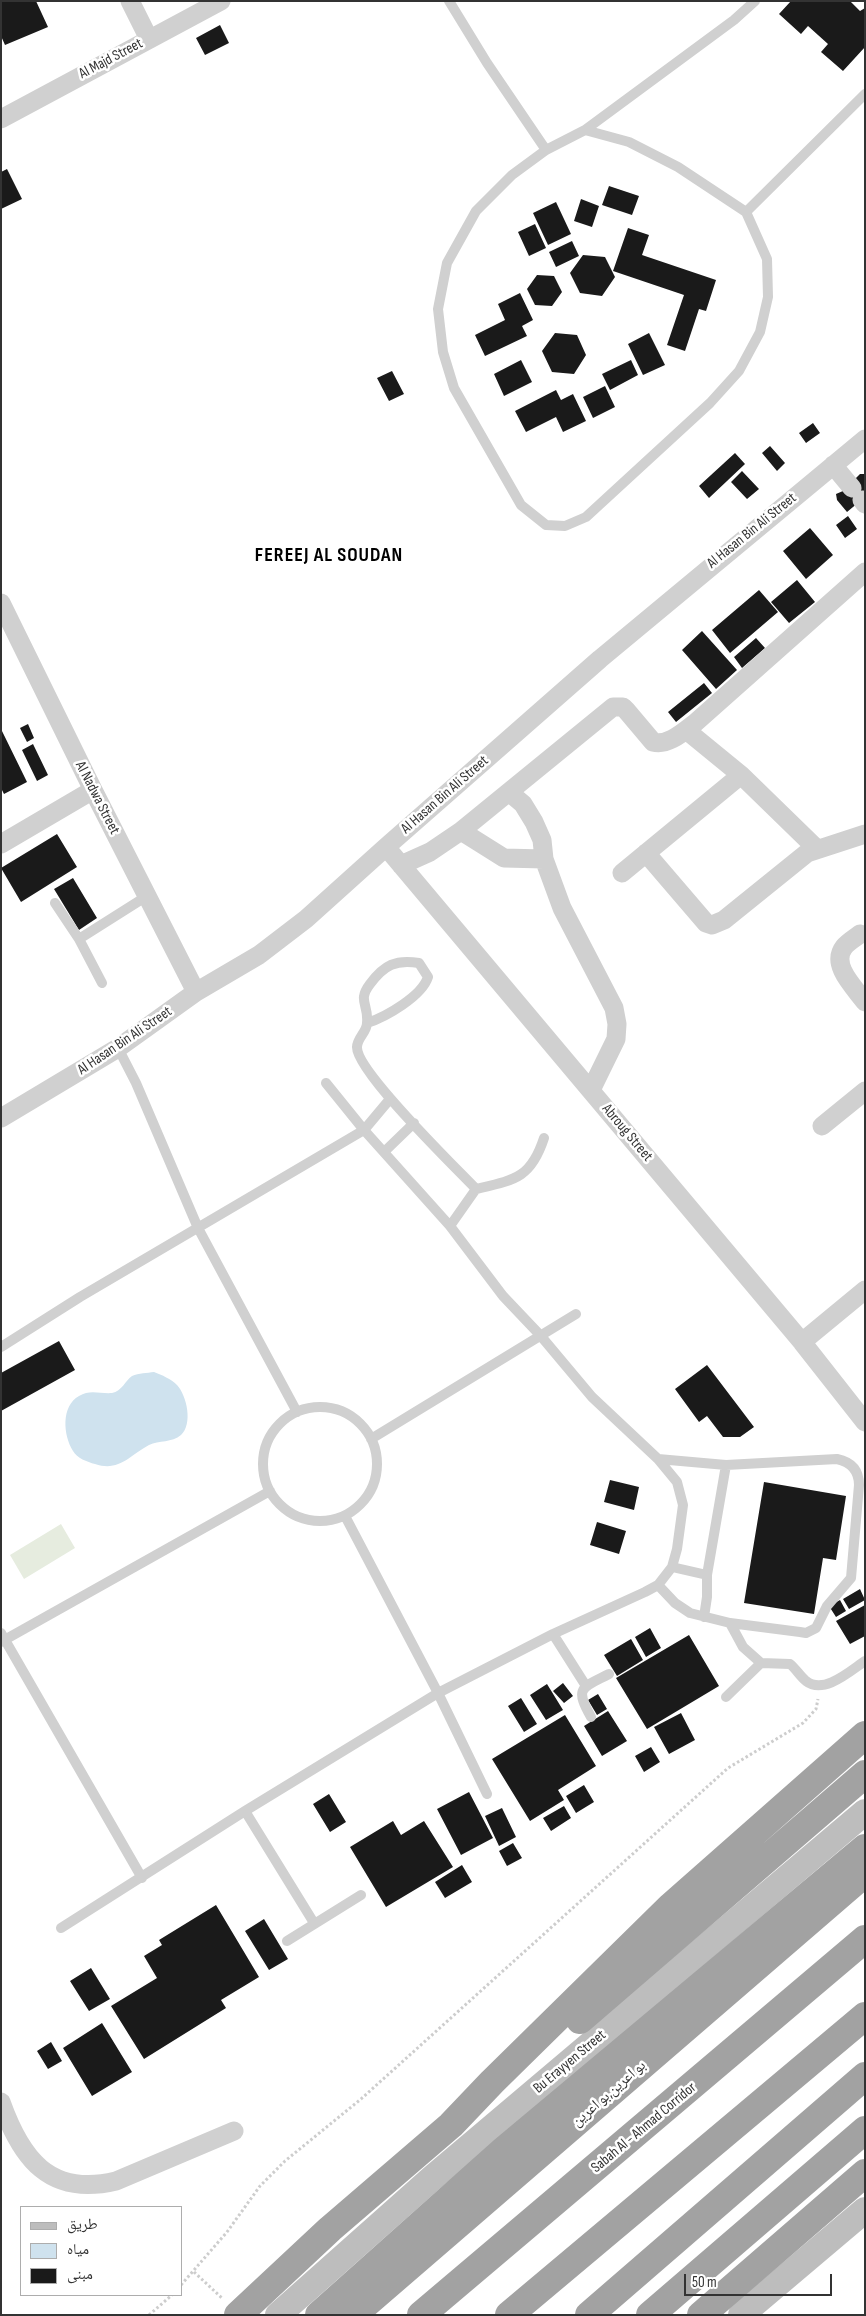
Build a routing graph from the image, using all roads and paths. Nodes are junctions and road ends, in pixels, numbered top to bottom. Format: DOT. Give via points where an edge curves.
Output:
graph roads {
  1 [pos="130,1"];
  2 [pos="221,1"];
  3 [pos="450,1"];
  4 [pos="755,1"];
  5 [pos="149,39"];
  6 [pos="865,94"];
  7 [pos="1,119"];
  8 [pos="584,130"];
  9 [pos="546,150"];
  10 [pos="746,212"];
  11 [pos="865,438"];
  12 [pos="833,465"];
  13 [pos="860,497"];
  14 [pos="865,572"];
  15 [pos="1,603"];
  16 [pos="686,730"];
  17 [pos="740,775"];
  18 [pos="93,790"];
  19 [pos="510,793"];
  20 [pos="461,831"];
  21 [pos="865,834"];
  22 [pos="1,844"];
  23 [pos="386,847"];
  24 [pos="817,849"];
  25 [pos="646,853"];
  26 [pos="544,858"];
  27 [pos="402,865"];
  28 [pos="622,873"];
  29 [pos="147,896"];
  30 [pos="55,903"];
  31 [pos="860,934"];
  32 [pos="79,939"];
  33 [pos="102,983"];
  34 [pos="196,992"];
  35 [pos="865,1002"];
  36 [pos="368,1023"];
  37 [pos="118,1048"];
  38 [pos="326,1083"];
  39 [pos="590,1090"];
  40 [pos="865,1091"];
  41 [pos="390,1099"];
  42 [pos="1,1118"];
  43 [pos="414,1123"];
  44 [pos="822,1126"];
  45 [pos="364,1130"];
  46 [pos="544,1138"];
  47 [pos="384,1152"];
  48 [pos="476,1189"];
  49 [pos="450,1226"];
  50 [pos="198,1228"];
  51 [pos="865,1290"];
  52 [pos="576,1314"];
  53 [pos="540,1335"];
  54 [pos="802,1342"];
  55 [pos="1,1347"];
  56 [pos="297,1412"];
  57 [pos="865,1422"];
  58 [pos="371,1439"];
  59 [pos="658,1458"];
  60 [pos="726,1465"];
  61 [pos="270,1491"];
  62 [pos="345,1516"];
  63 [pos="672,1568"];
  64 [pos="707,1575"];
  65 [pos="658,1585"];
  66 [pos="704,1617"];
  67 [pos="730,1623"];
  68 [pos="553,1634"];
  69 [pos="3,1638"];
  70 [pos="865,1661"];
  71 [pos="762,1663"];
  72 [pos="609,1674"];
  73 [pos="586,1686"];
  74 [pos="819,1686"];
  75 [pos="438,1693"];
  76 [pos="726,1697"];
  77 [pos="591,1717"];
  78 [pos="865,1735"];
  79 [pos="865,1774"];
  80 [pos="487,1794"];
  81 [pos="245,1811"];
  82 [pos="865,1812"];
  83 [pos="865,1848"];
  84 [pos="865,1873"];
  85 [pos="142,1878"];
  86 [pos="361,1895"];
  87 [pos="314,1924"];
  88 [pos="61,1928"];
  89 [pos="865,1939"];
  90 [pos="286,1941"];
  91 [pos="865,2016"];
  92 [pos="865,2076"];
  93 [pos="1,2102"];
  94 [pos="468,2107"];
  95 [pos="865,2130"];
  96 [pos="234,2131"];
  97 [pos="865,2173"];
  98 [pos="865,2210"];
  99 [pos="194,2272"];
  100 [pos="182,2284"];
  101 [pos="171,2296"];
  102 [pos="238,2314"];
  103 [pos="149,2315"];
  104 [pos="278,2315"];
  105 [pos="319,2315"];
  106 [pos="353,2315"];
  107 [pos="421,2315"];
  108 [pos="509,2315"];
  109 [pos="589,2315"];
  110 [pos="650,2315"];
  111 [pos="701,2315"];
  112 [pos="741,2315"];
  1 -- 5 [label="street"];
  2 -- 5 [label="street, Al Majd Street"];
  3 -- 9 [label="lane"];
  4 -- 8 [label="lane" via="734,20"];
  5 -- 7 [label="street, Al Majd Street"];
  6 -- 10 [label="lane"];
  8 -- 9 [label="lane"];
  8 -- 10 [label="lane" via="629,142 678,167"];
  9 -- 10 [label="lane" via="512,175 476,211 447,263 438,309 443,352 454,388 521,505 546,525 564,526 586,517 710,403 738,371 760,332 768,297 767,259"];
  11 -- 12 [label="street, Al Hasan Bin Ali Street"];
  12 -- 13 [label="street"];
  12 -- 23 [label="street, Al Hasan Bin Ali Street" via="663,605"];
  14 -- 16 [label="street"];
  15 -- 18 [label="street, Al Nadwa Street"];
  16 -- 17 [label="street"];
  16 -- 19 [label="street" via="665,742 653,742 626,710 613,708"];
  17 -- 24 [label="street"];
  17 -- 25 [label="street"];
  18 -- 22 [label="street"];
  18 -- 29 [label="street, Al Nadwa Street"];
  19 -- 20 [label="street"];
  19 -- 26 [label="street" via="523,804 534,822 542,840"];
  20 -- 26 [label="street" via="504,858"];
  20 -- 27 [label="street" via="430,852"];
  21 -- 24 [label="street"];
  23 -- 27 [label="street, Abroug Street"];
  23 -- 34 [label="street, Al Hasan Bin Ali Street" via="306,919 260,955"];
  24 -- 25 [label="street" via="797,860 724,920 712,925 706,923"];
  25 -- 28 [label="street"];
  26 -- 39 [label="street" via="562,908 614,1008 616,1040"];
  27 -- 39 [label="street, Abroug Street"];
  29 -- 32 [label="lane"];
  29 -- 34 [label="street, Al Nadwa Street"];
  30 -- 32 [label="lane"];
  31 -- 35 [label="street" via="844,946 840,960 844,974"];
  32 -- 33 [label="lane"];
  34 -- 37 [label="street, Al Hasan Bin Ali Street"];
  36 -- 36 [label="lane" via="363,995 376,975 390,964 404,960 419,963 428,977 424,986 381,1019"];
  36 -- 41 [label="lane" via="357,1047 359,1058"];
  37 -- 42 [label="street, Al Hasan Bin Ali Street"];
  37 -- 50 [label="lane"];
  38 -- 45 [label="lane"];
  39 -- 54 [label="street, Abroug Street"];
  40 -- 44 [label="street"];
  41 -- 43 [label="lane"];
  41 -- 45 [label="lane"];
  43 -- 47 [label="lane"];
  43 -- 48 [label="lane"];
  45 -- 47 [label="lane"];
  45 -- 50 [label="lane"];
  46 -- 48 [label="lane" via="537,1159 521,1176"];
  47 -- 49 [label="lane"];
  48 -- 49 [label="lane"];
  49 -- 53 [label="lane" via="503,1296"];
  50 -- 55 [label="lane"];
  50 -- 56 [label="lane"];
  51 -- 54 [label="street"];
  52 -- 53 [label="lane"];
  53 -- 58 [label="lane"];
  53 -- 59 [label="lane" via="592,1397"];
  54 -- 57 [label="street, Abroug Street"];
  56 -- 58 [label="lane" via="318,1407 339,1411 358,1422"];
  56 -- 61 [label="lane" via="270,1436 264,1454 264,1473"];
  58 -- 62 [label="lane" via="376,1456 376,1474 360,1505"];
  59 -- 60 [label="lane"];
  59 -- 63 [label="lane" via="677,1482 682,1505"];
  60 -- 64 [label="lane"];
  60 -- 67 [label="lane" via="844,1460 856,1470 859,1485 851,1578 827,1606 816,1628 806,1633"];
  61 -- 62 [label="lane" via="280,1505 310,1521 328,1521"];
  61 -- 69 [label="lane"];
  62 -- 75 [label="lane"];
  63 -- 64 [label="lane"];
  63 -- 65 [label="lane"];
  64 -- 66 [label="lane" via="708,1597"];
  65 -- 66 [label="lane" via="675,1604"];
  65 -- 68 [label="lane"];
  66 -- 67 [label="lane"];
  67 -- 71 [label="lane" via="743,1647"];
  68 -- 73 [label="lane"];
  68 -- 75 [label="lane"];
  69 -- 85 [label="lane"];
  70 -- 74 [label="lane" via="831,1683"];
  71 -- 74 [label="lane" via="790,1664 806,1681"];
  71 -- 76 [label="lane"];
  72 -- 73 [label="lane"];
  73 -- 77 [label="lane" via="582,1699"];
  74 -- 99 [label="path" via="816,1709 803,1723 728,1768 361,2099 285,2161 260,2186"];
  75 -- 80 [label="lane"];
  75 -- 81 [label="lane"];
  78 -- 94 [label="highway" via="670,1907"];
  79 -- 94 [label="highway" via="496,2092"];
  81 -- 85 [label="lane"];
  81 -- 87 [label="lane"];
  82 -- 104 [label="main road, Bu Erayyen Street" via="431,2180"];
  83 -- 105 [label="highway" via="504,2150"];
  84 -- 106 [label="highway, بو اعرين,بو اعرين"];
  85 -- 88 [label="lane"];
  86 -- 87 [label="lane"];
  87 -- 90 [label="lane"];
  89 -- 107 [label="highway, Sabah Al - Ahmad Corridor"];
  91 -- 108 [label="highway"];
  92 -- 109 [label="highway"];
  93 -- 96 [label="street" via="14,2136 30,2158 51,2174 76,2183 116,2181"];
  94 -- 102 [label="highway"];
  95 -- 110 [label="highway"];
  97 -- 111 [label="highway"];
  98 -- 112 [label="main road"];
  99 -- 100 [label="path"];
  99 -- 102 [label="path"];
  101 -- 103 [label="path"];
}
